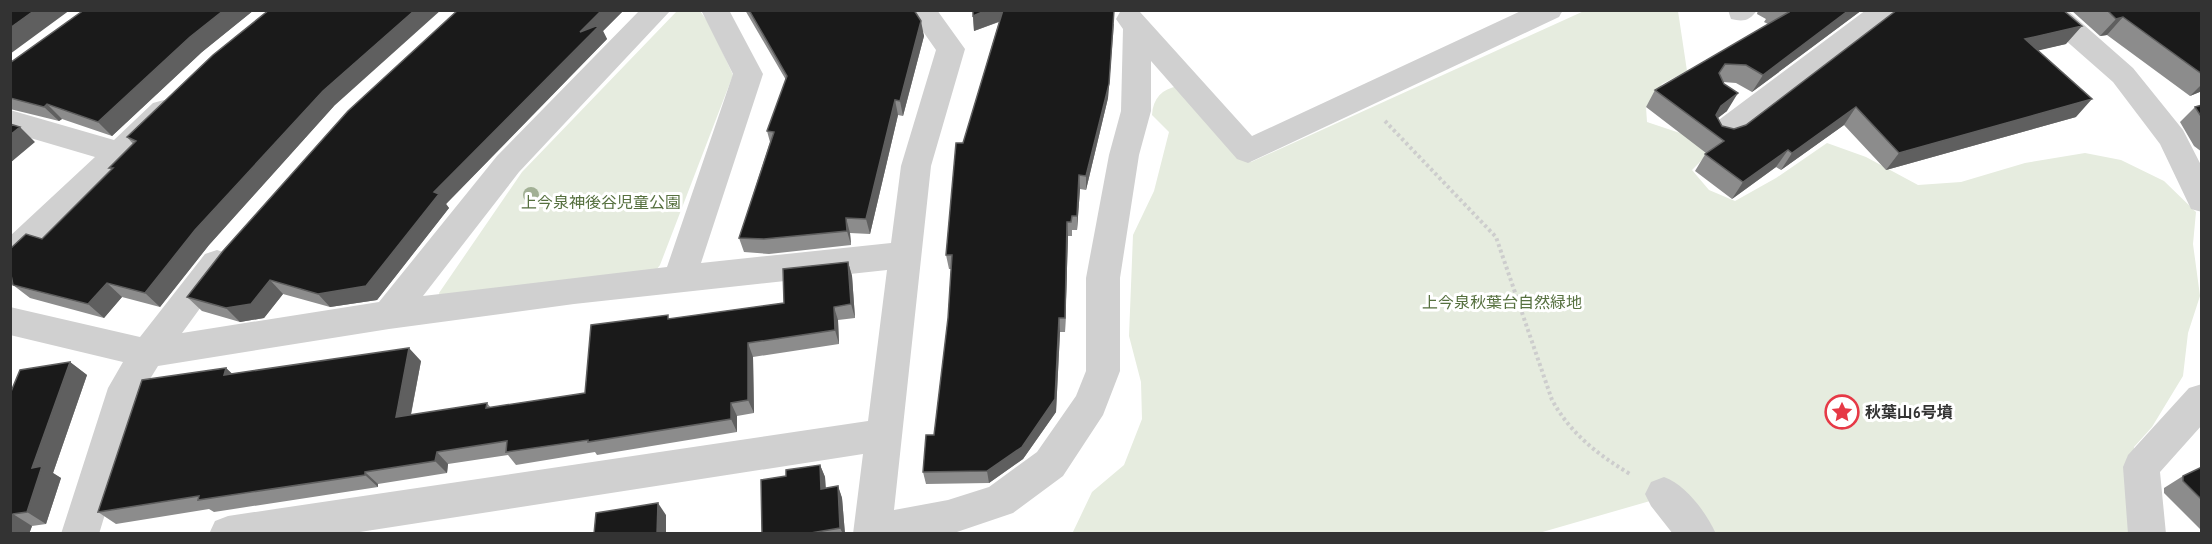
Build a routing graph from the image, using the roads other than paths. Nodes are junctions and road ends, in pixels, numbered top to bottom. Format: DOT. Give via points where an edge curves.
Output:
graph roads {
  1 [pos="657,10"];
  2 [pos="716,10"];
  3 [pos="922,10"];
  4 [pos="1549,10"];
  5 [pos="1886,10"];
  6 [pos="2049,10"];
  7 [pos="1130,19"];
  8 [pos="1726,92"];
  9 [pos="180,95"];
  10 [pos="1754,111"];
  11 [pos="10,121"];
  12 [pos="1724,133"];
  13 [pos="120,153"];
  14 [pos="2202,200"];
  15 [pos="238,238"];
  16 [pos="904,255"];
  17 [pos="10,256"];
  18 [pos="679,279"];
  19 [pos="389,315"];
  20 [pos="10,321"];
  21 [pos="147,353"];
  22 [pos="2202,399"];
  23 [pos="884,435"];
  24 [pos="1664,494"];
  25 [pos="873,533"];
  26 [pos="80,534"];
  27 [pos="228,534"];
  28 [pos="1697,534"];
  29 [pos="2147,534"];
  1 -- 19 [label="street" via="508,164"];
  2 -- 18 [label="street" via="748,74"];
  3 -- 16 [label="street" via="951,49 916,166"];
  4 -- 7 [label="street" via="1248,151"];
  5 -- 10 [label="street"];
  6 -- 14 [label="street" via="2122,75 2172,138"];
  7 -- 25 [label="street" via="1136,111 1124,155 1103,278 1103,371 1090,404 1050,464 1000,501"];
  8 -- 10 [label="street"];
  9 -- 13 [label="street"];
  10 -- 12 [label="street"];
  11 -- 13 [label="street"];
  13 -- 17 [label="street"];
  15 -- 21 [label="street"];
  16 -- 18 [label="street"];
  16 -- 23 [label="street"];
  18 -- 19 [label="street"];
  19 -- 21 [label="street"];
  20 -- 21 [label="street"];
  21 -- 26 [label="street" via="126,388"];
  22 -- 29 [label="street" via="2141,467"];
  23 -- 25 [label="street"];
  23 -- 27 [label="street"];
  24 -- 28 [label="street"];
}
